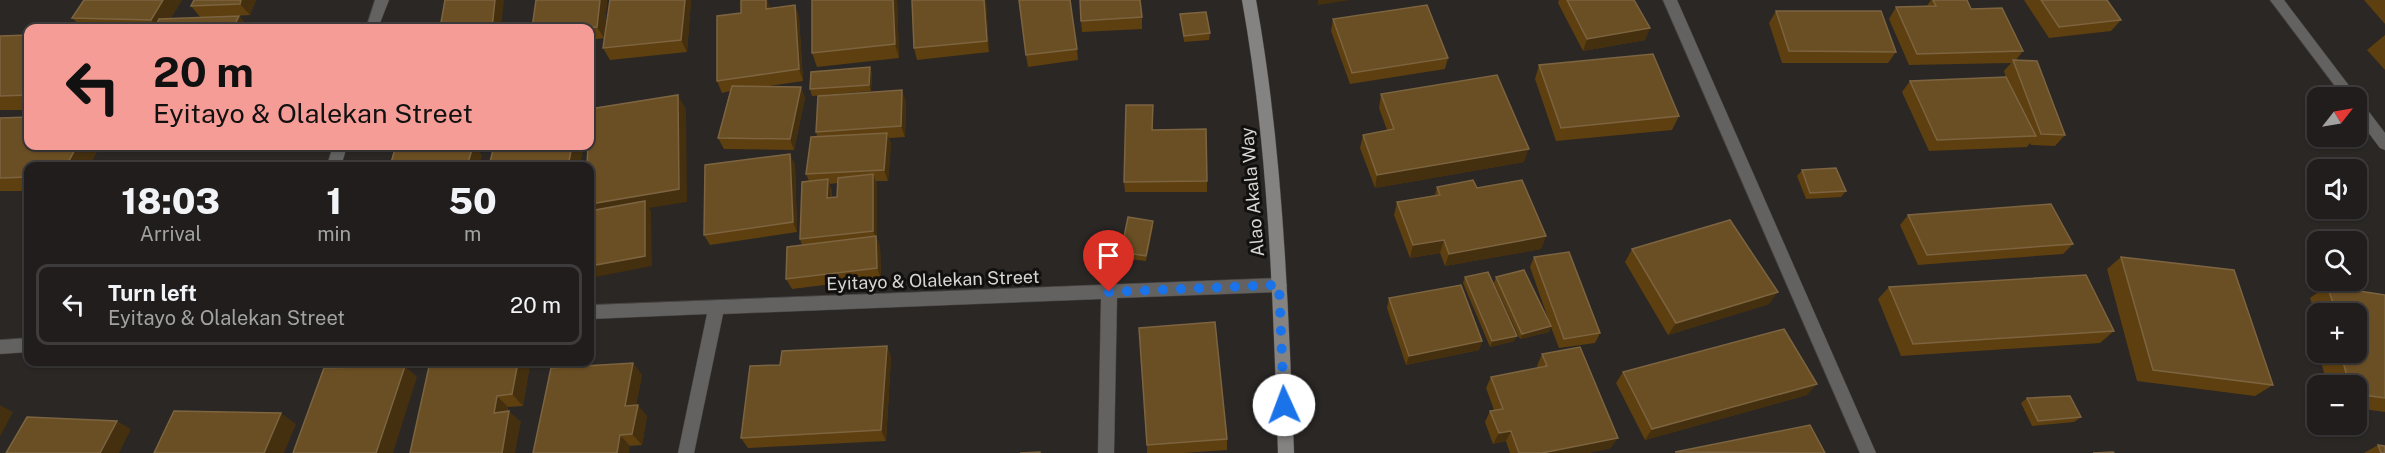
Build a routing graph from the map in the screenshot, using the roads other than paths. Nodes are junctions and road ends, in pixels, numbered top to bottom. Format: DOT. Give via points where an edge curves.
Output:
graph roads {
  1 [pos="382,0"];
  2 [pos="1249,0"];
  3 [pos="1670,0"];
  4 [pos="2277,0"];
  5 [pos="373,24"];
  6 [pos="2344,87"];
  7 [pos="2367,119"];
  8 [pos="2385,144"];
  9 [pos="1279,285"];
  10 [pos="1109,292"];
  11 [pos="716,309"];
  12 [pos="594,312"];
  13 [pos="24,345"];
  14 [pos="0,346"];
  15 [pos="686,453"];
  16 [pos="1106,453"];
  17 [pos="1286,453"];
  18 [pos="1868,453"];
  1 -- 5 [label="street"];
  2 -- 9 [label="street, Alao Akala Way" via="1273,178"];
  3 -- 18 [label="street"];
  4 -- 6 [label="street"];
  7 -- 8 [label="street"];
  9 -- 10 [label="street, Eyitayo & Olalekan Street"];
  9 -- 17 [label="street, Alao Akala Way"];
  10 -- 11 [label="street, Eyitayo & Olalekan Street"];
  10 -- 16 [label="street"];
  11 -- 12 [label="street, Eyitayo & Olalekan Street"];
  11 -- 15 [label="street"];
  13 -- 14 [label="street"];
}
